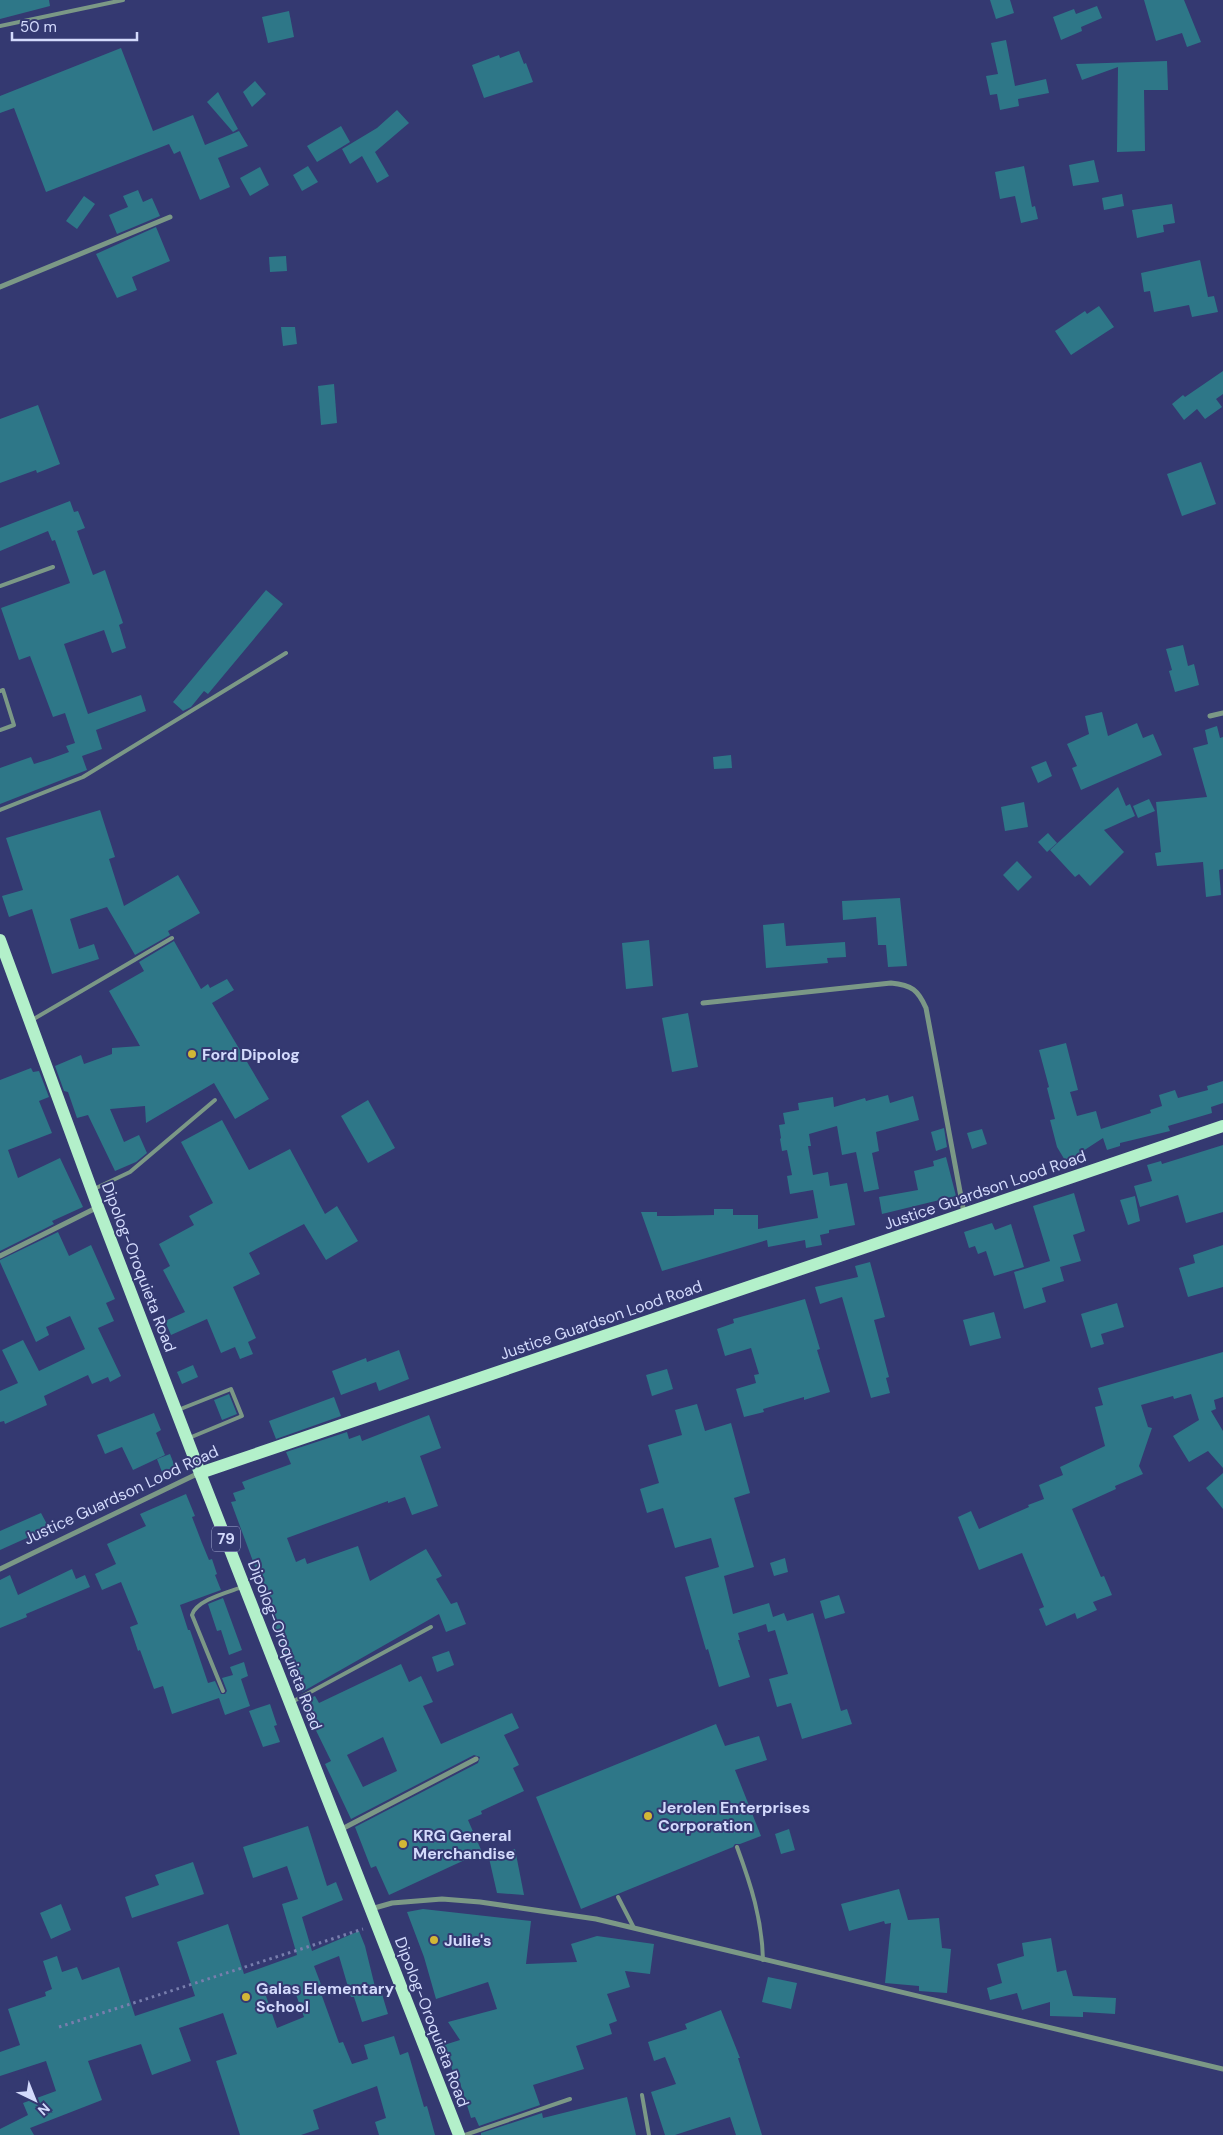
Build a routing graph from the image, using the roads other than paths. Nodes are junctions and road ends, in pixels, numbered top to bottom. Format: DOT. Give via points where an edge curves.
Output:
graph roads {
  1 [pos="123,0"];
  2 [pos="0,26"];
  3 [pos="170,217"];
  4 [pos="0,287"];
  5 [pos="53,567"];
  6 [pos="0,586"];
  7 [pos="286,653"];
  8 [pos="0,691"];
  9 [pos="1223,713"];
  10 [pos="1210,716"];
  11 [pos="0,730"];
  12 [pos="0,810"];
  13 [pos="172,938"];
  14 [pos="0,940"];
  15 [pos="703,1003"];
  16 [pos="30,1021"];
  17 [pos="215,1100"];
  18 [pos="1223,1126"];
  19 [pos="92,1190"];
  20 [pos="98,1207"];
  21 [pos="964,1214"];
  22 [pos="0,1256"];
  23 [pos="176,1411"];
  24 [pos="187,1438"];
  25 [pos="200,1473"];
  26 [pos="0,1569"];
  27 [pos="244,1586"];
  28 [pos="431,1627"];
  29 [pos="223,1691"];
  30 [pos="290,1704"];
  31 [pos="476,1759"];
  32 [pos="340,1830"];
  33 [pos="737,1847"];
  34 [pos="618,1897"];
  35 [pos="371,1909"];
  36 [pos="634,1929"];
  37 [pos="763,1960"];
  38 [pos="1223,2069"];
  39 [pos="642,2095"];
  40 [pos="570,2098"];
  41 [pos="459,2135"];
  42 [pos="465,2135"];
  43 [pos="649,2135"];
  1 -- 2 [label="lane"];
  3 -- 4 [label="street"];
  5 -- 6 [label="lane"];
  7 -- 12 [label="lane" via="83,777"];
  8 -- 11 [label="lane" via="3,690 14,725"];
  9 -- 10 [label="street"];
  13 -- 16 [label="lane"];
  14 -- 16 [label="main road, Dipolog-Oroquieta Road / 79"];
  15 -- 21 [label="street" via="891,983 912,988 920,994 926,1008"];
  16 -- 19 [label="main road, Dipolog-Oroquieta Road / 79"];
  17 -- 19 [label="lane" via="138,1166"];
  18 -- 21 [label="main road, Justice Guardson Lood Road"];
  19 -- 20 [label="main road, Dipolog-Oroquieta Road / 79"];
  20 -- 22 [label="street"];
  20 -- 23 [label="main road, Dipolog-Oroquieta Road / 79"];
  21 -- 25 [label="main road, Justice Guardson Lood Road"];
  23 -- 24 [label="main road, Dipolog-Oroquieta Road / 79"];
  23 -- 24 [label="lane" via="230,1389 242,1416"];
  24 -- 25 [label="main road, Dipolog-Oroquieta Road / 79"];
  25 -- 26 [label="street, Justice Guardson Lood Road"];
  25 -- 27 [label="main road, Dipolog-Oroquieta Road / 79"];
  27 -- 29 [label="lane" via="202,1603 192,1615"];
  27 -- 30 [label="main road, Dipolog-Oroquieta Road / 79"];
  28 -- 30 [label="lane"];
  30 -- 32 [label="main road, Dipolog-Oroquieta Road / 79"];
  31 -- 32 [label="street"];
  32 -- 35 [label="main road, Dipolog-Oroquieta Road / 79"];
  33 -- 37 [label="lane" via="756,1902 763,1935"];
  34 -- 36 [label="lane"];
  35 -- 36 [label="street" via="392,1902 442,1898 596,1919"];
  35 -- 41 [label="main road, Dipolog-Oroquieta Road / 79"];
  36 -- 37 [label="street"];
  37 -- 38 [label="street"];
  39 -- 43 [label="lane"];
  40 -- 42 [label="lane"];
}
